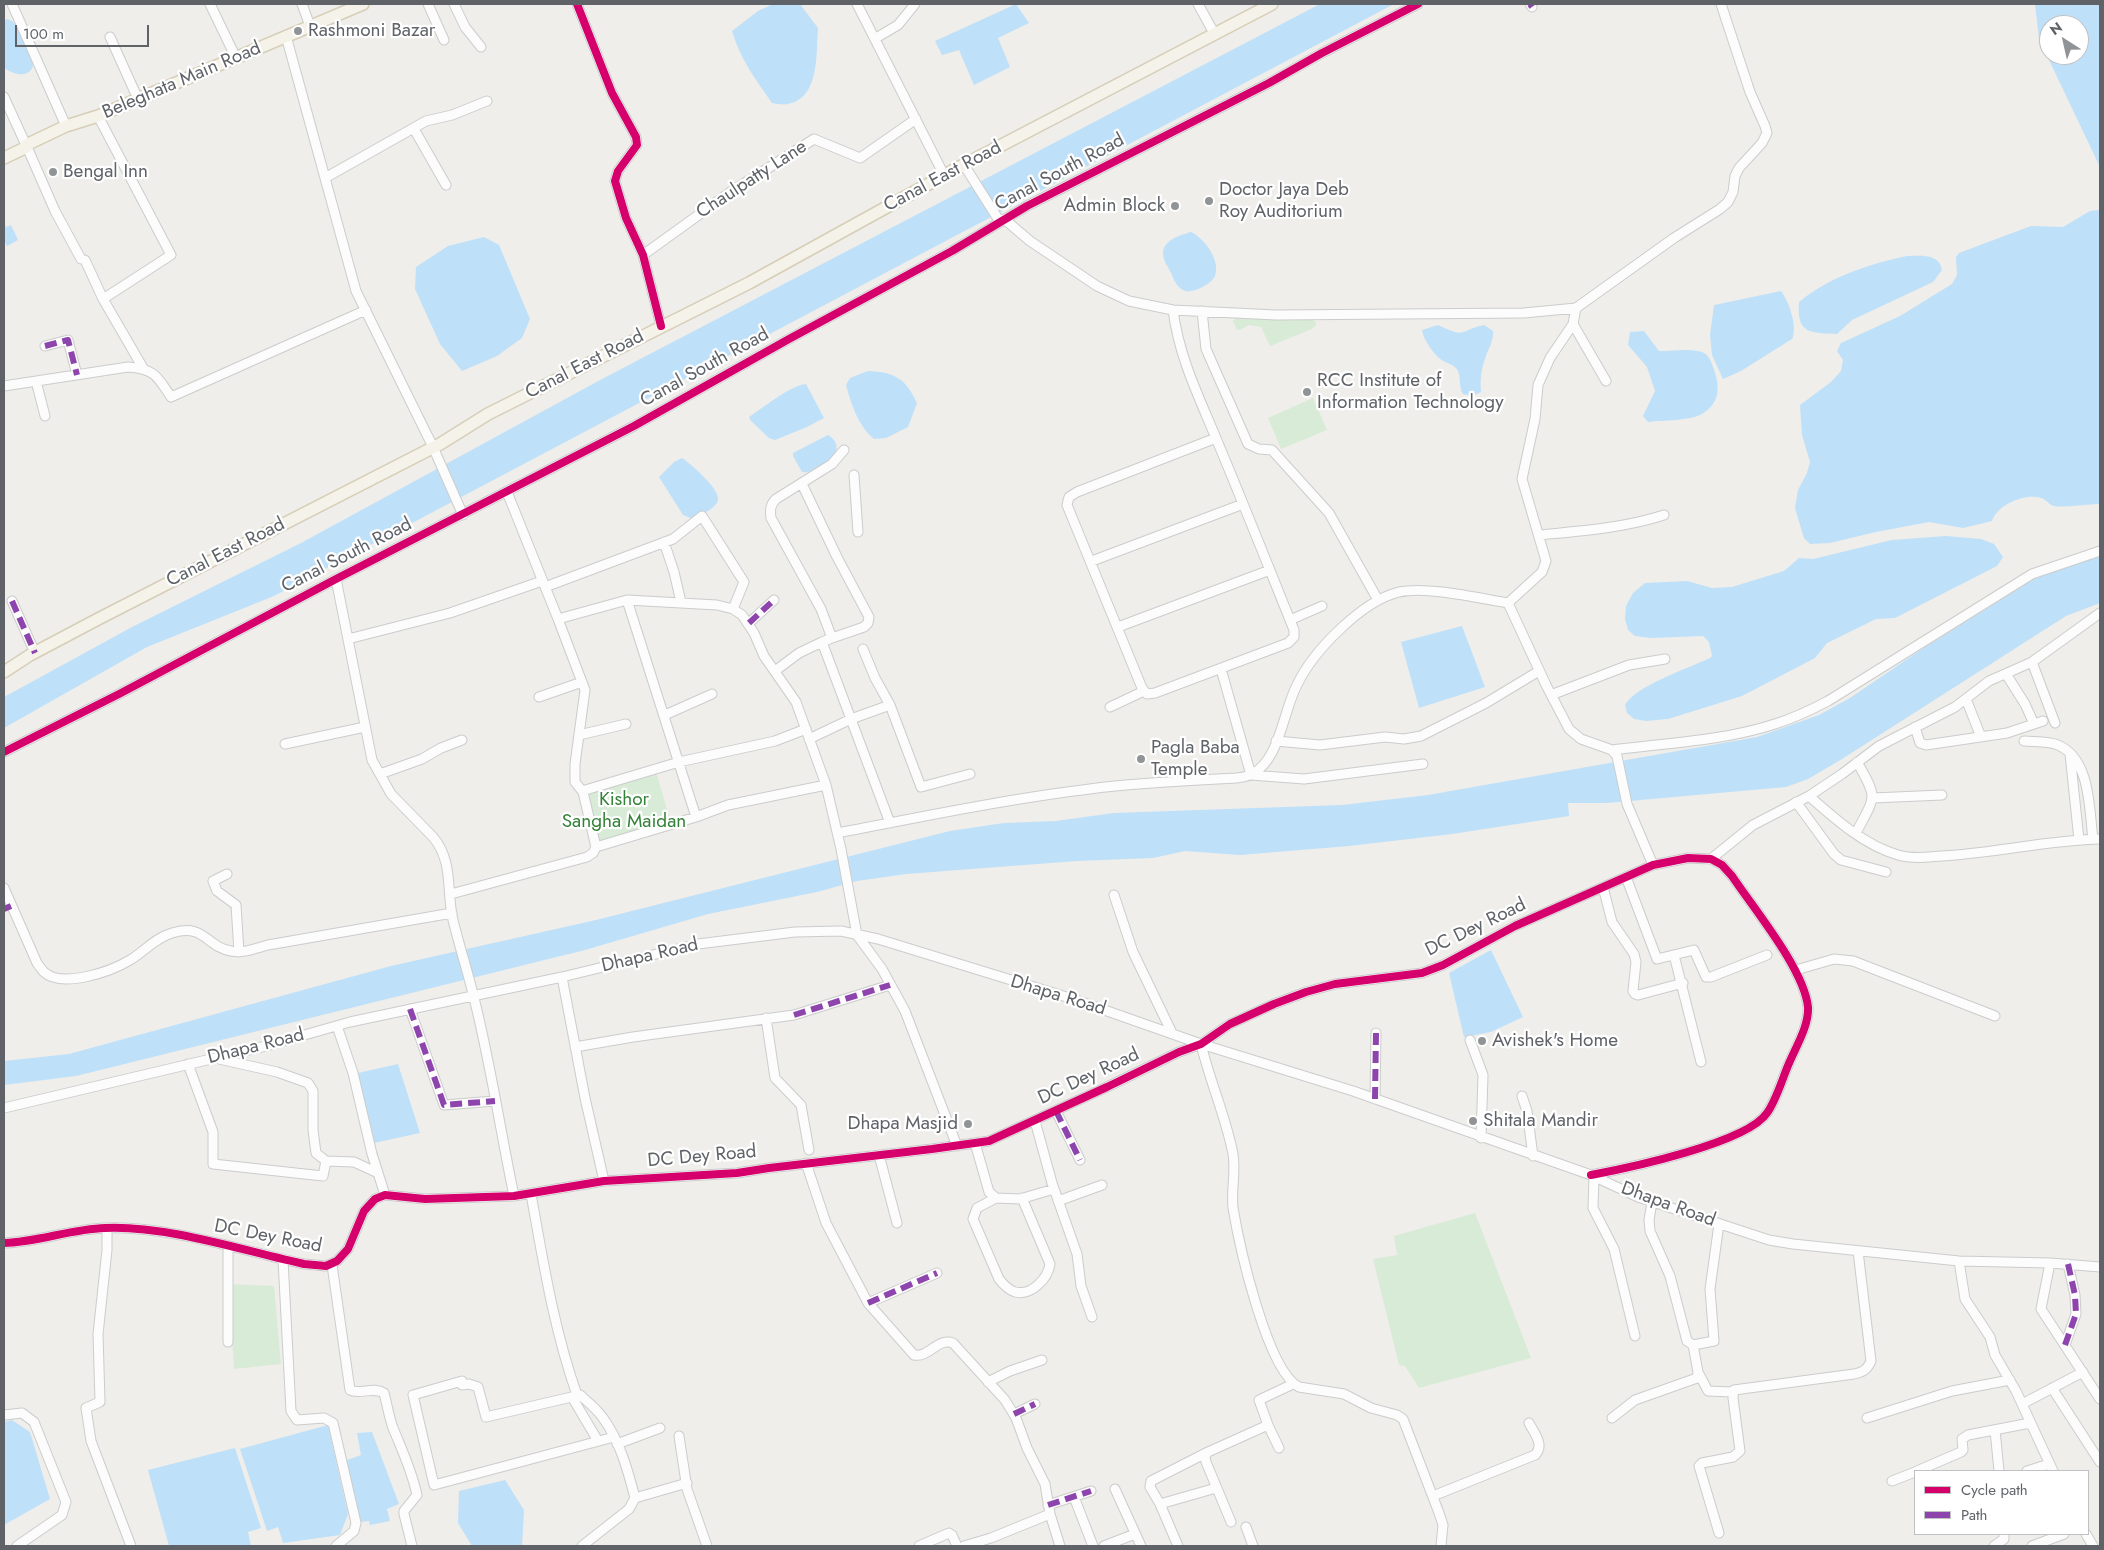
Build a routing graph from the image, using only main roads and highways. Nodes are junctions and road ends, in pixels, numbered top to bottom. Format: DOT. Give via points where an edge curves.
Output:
graph roads {
  1 [pos="363,4"];
  2 [pos="1272,4"];
  3 [pos="4,158"];
  4 [pos="4,672"];
  1 -- 3 [label="main road, Beleghata Main Road" via="138,100 66,126"];
  2 -- 4 [label="main road, Canal East Road" via="967,169 944,175 749,283 488,414 433,447"];
}
